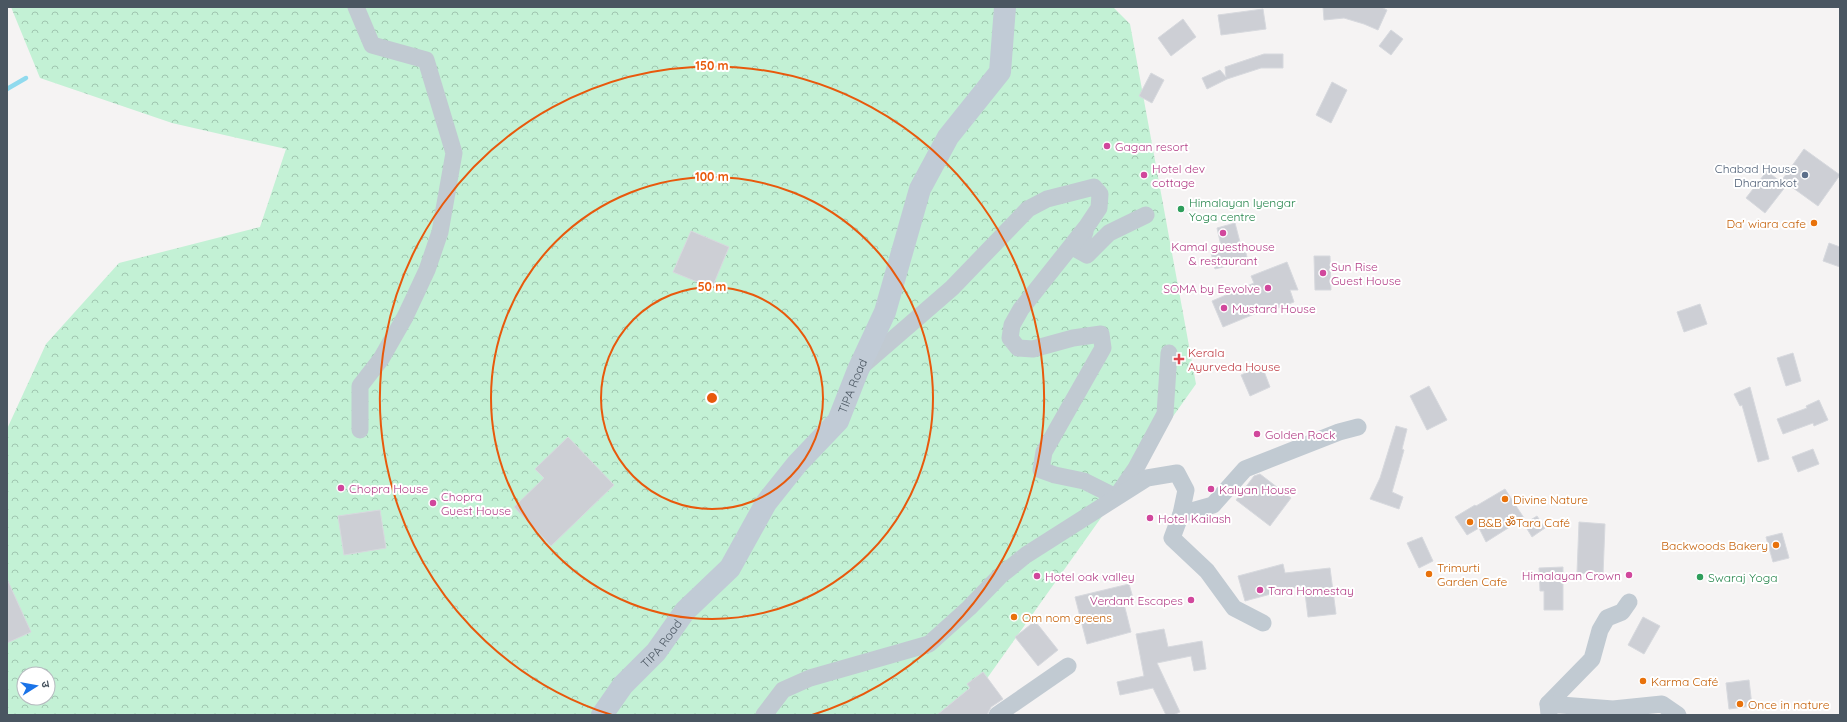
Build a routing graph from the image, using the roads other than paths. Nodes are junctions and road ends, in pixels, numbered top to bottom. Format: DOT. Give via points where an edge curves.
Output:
graph roads {
  1 [pos="356,7"];
  2 [pos="1005,7"];
  3 [pos="1146,215"];
  4 [pos="1087,226"];
  5 [pos="1169,354"];
  6 [pos="858,370"];
  7 [pos="1358,427"];
  8 [pos="360,430"];
  9 [pos="1116,497"];
  10 [pos="1181,514"];
  11 [pos="1629,602"];
  12 [pos="1263,623"];
  13 [pos="1068,666"];
  14 [pos="1548,709"];
  15 [pos="602,715"];
  16 [pos="764,715"];
  17 [pos="997,715"];
  18 [pos="1678,715"];
  1 -- 8 [label="street" via="372,45 426,60 454,153 440,232 427,270 405,317 381,359 360,386"];
  2 -- 6 [label="street, TIPA Road" via="1000,72 948,137 920,189 885,312"];
  3 -- 4 [label="street" via="1108,233 1087,255 1078,250"];
  4 -- 6 [label="street" via="1099,208 1100,194 1094,187 1047,199 1028,210 952,288"];
  4 -- 9 [label="street" via="1021,309 1012,325 1010,338 1018,348 1033,349 1073,338 1101,334 1103,348 1044,452 1041,470 1084,481"];
  5 -- 9 [label="street" via="1165,414 1136,468"];
  6 -- 15 [label="street, TIPA Road" via="838,421 797,464 766,503 730,568 685,611 656,652 623,685"];
  7 -- 10 [label="street" via="1245,469 1213,505"];
  9 -- 10 [label="street" via="1147,478 1177,474 1186,490"];
  9 -- 16 [label="street" via="1026,555 1000,576 929,644 810,678 783,690"];
  10 -- 12 [label="street" via="1172,538 1207,571 1234,608"];
  11 -- 14 [label="street" via="1622,612 1607,618 1600,630 1592,659"];
  13 -- 17 [label="street"];
  14 -- 18 [label="street" via="1613,709 1662,704"];
}
